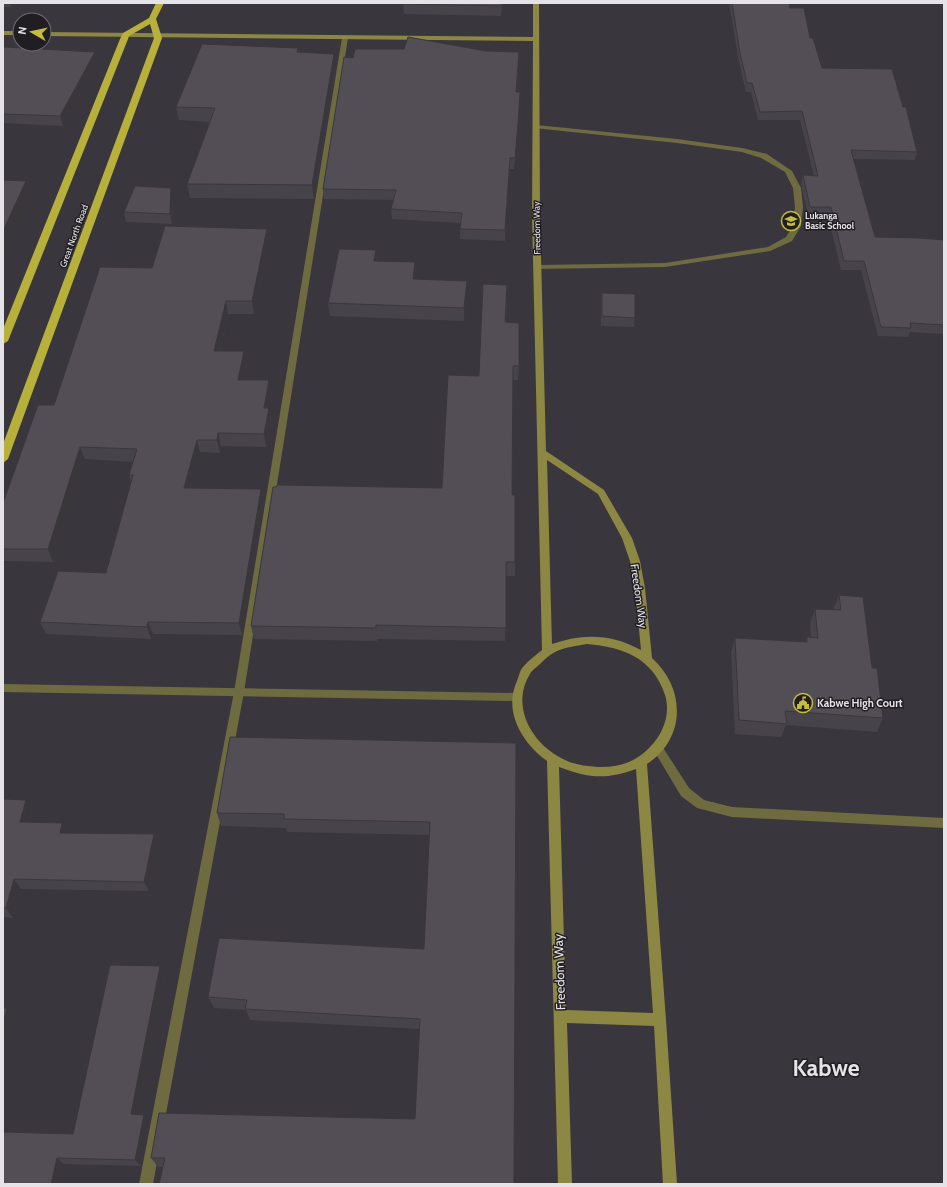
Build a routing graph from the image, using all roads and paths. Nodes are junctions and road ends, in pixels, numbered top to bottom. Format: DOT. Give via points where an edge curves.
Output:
graph roads {
  1 [pos="160,3"];
  2 [pos="536,3"];
  3 [pos="152,19"];
  4 [pos="52,34"];
  5 [pos="126,35"];
  6 [pos="158,35"];
  7 [pos="345,38"];
  8 [pos="535,39"];
  9 [pos="536,127"];
  10 [pos="537,268"];
  11 [pos="3,340"];
  12 [pos="542,452"];
  13 [pos="3,459"];
  14 [pos="547,652"];
  15 [pos="646,659"];
  16 [pos="3,688"];
  17 [pos="238,692"];
  18 [pos="517,697"];
  19 [pos="658,749"];
  20 [pos="553,760"];
  21 [pos="641,762"];
  22 [pos="944,823"];
  23 [pos="560,1016"];
  24 [pos="660,1020"];
  25 [pos="146,1184"];
  26 [pos="565,1184"];
  27 [pos="670,1184"];
  1 -- 3 [label="highway"];
  2 -- 8 [label="main road, Freedom Way"];
  3 -- 5 [label="highway"];
  3 -- 6 [label="highway"];
  4 -- 5 [label="main road"];
  5 -- 6 [label="main road"];
  5 -- 11 [label="highway"];
  6 -- 7 [label="main road"];
  6 -- 13 [label="highway, Great North Road"];
  7 -- 8 [label="main road"];
  7 -- 17 [label="street"];
  8 -- 9 [label="main road, Freedom Way"];
  9 -- 10 [label="main road, Freedom Way"];
  9 -- 10 [label="street" via="678,141 742,150 764,156 788,171 797,188 799,206 797,226 789,239 770,249 665,265"];
  10 -- 12 [label="main road, Freedom Way"];
  12 -- 14 [label="main road, Freedom Way"];
  12 -- 15 [label="main road, Freedom Way" via="601,492 627,538 640,588"];
  14 -- 15 [label="main road" via="566,643 587,640 629,648"];
  14 -- 18 [label="main road" via="532,664 525,674"];
  15 -- 19 [label="main road" via="661,674 670,693 673,712 669,732"];
  16 -- 17 [label="street"];
  17 -- 18 [label="street"];
  17 -- 25 [label="street"];
  18 -- 20 [label="main road" via="518,715 525,732 537,748"];
  19 -- 21 [label="main road"];
  19 -- 22 [label="street" via="685,792 701,804 732,812"];
  20 -- 21 [label="main road" via="574,769 597,773 621,770"];
  20 -- 23 [label="main road, Freedom Way"];
  21 -- 24 [label="main road"];
  23 -- 24 [label="main road"];
  23 -- 26 [label="main road, Freedom Way"];
  24 -- 27 [label="main road"];
}
